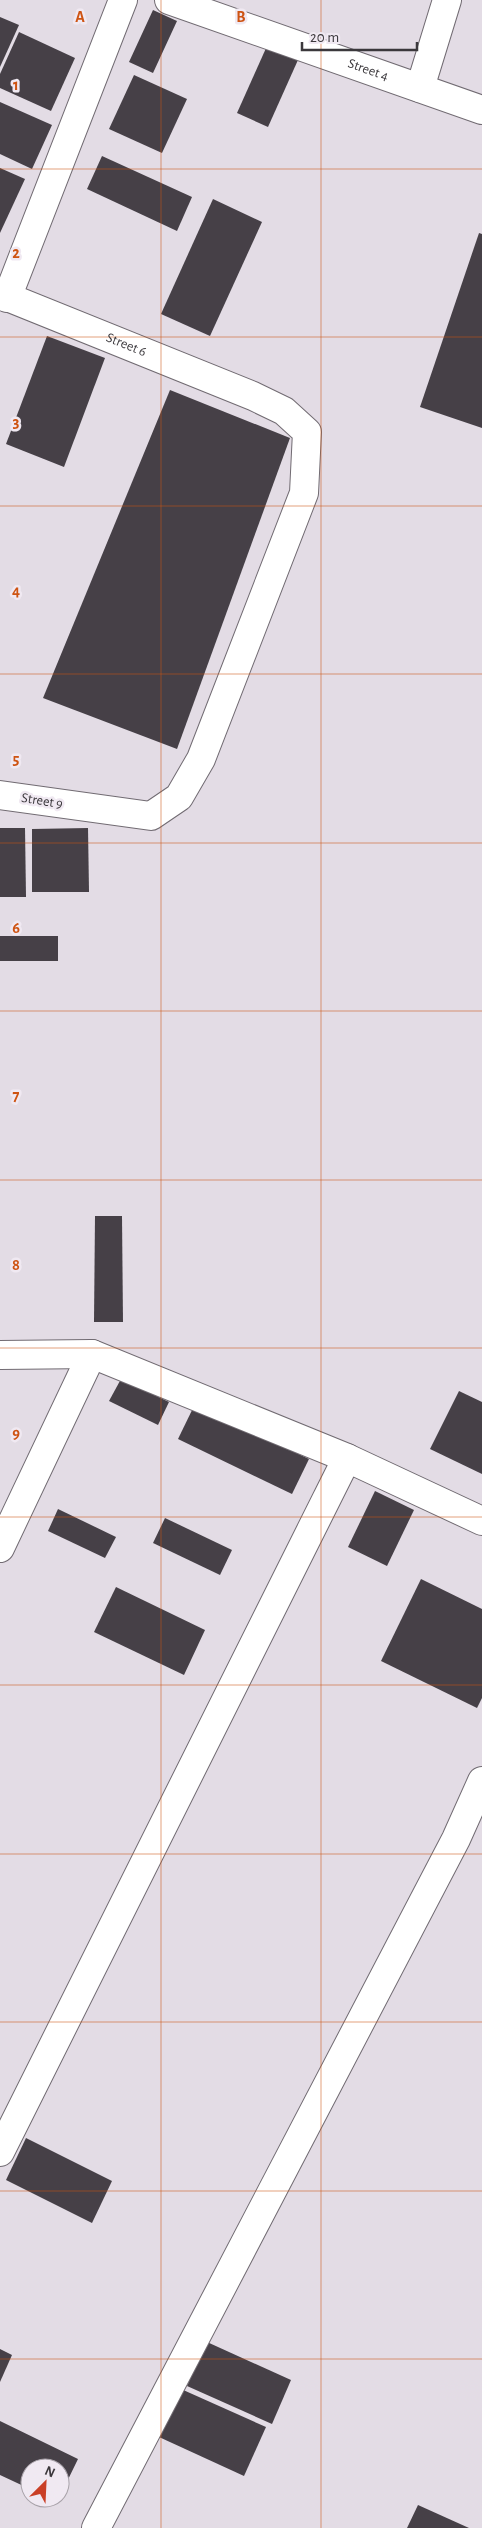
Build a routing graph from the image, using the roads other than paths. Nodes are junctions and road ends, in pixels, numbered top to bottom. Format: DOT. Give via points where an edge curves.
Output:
graph roads {
  1 [pos="123,0"];
  2 [pos="169,0"];
  3 [pos="447,0"];
  4 [pos="420,88"];
  5 [pos="482,110"];
  6 [pos="3,296"];
  7 [pos="0,795"];
  8 [pos="84,808"];
  9 [pos="92,1354"];
  10 [pos="0,1355"];
  11 [pos="347,1458"];
  12 [pos="482,1521"];
  13 [pos="0,1548"];
  14 [pos="482,1781"];
  15 [pos="0,2152"];
  16 [pos="96,2528"];
  1 -- 6 [label="street"];
  2 -- 4 [label="street, Street 4"];
  3 -- 4 [label="street"];
  4 -- 5 [label="street, Street 4"];
  6 -- 8 [label="street, Street 6" via="253,396 284,411 307,432 304,493 201,759 179,798 151,816"];
  7 -- 8 [label="street, Street 9"];
  9 -- 10 [label="street"];
  9 -- 11 [label="street"];
  9 -- 13 [label="street"];
  11 -- 12 [label="street"];
  11 -- 15 [label="street"];
  14 -- 16 [label="street" via="456,1839"];
}
